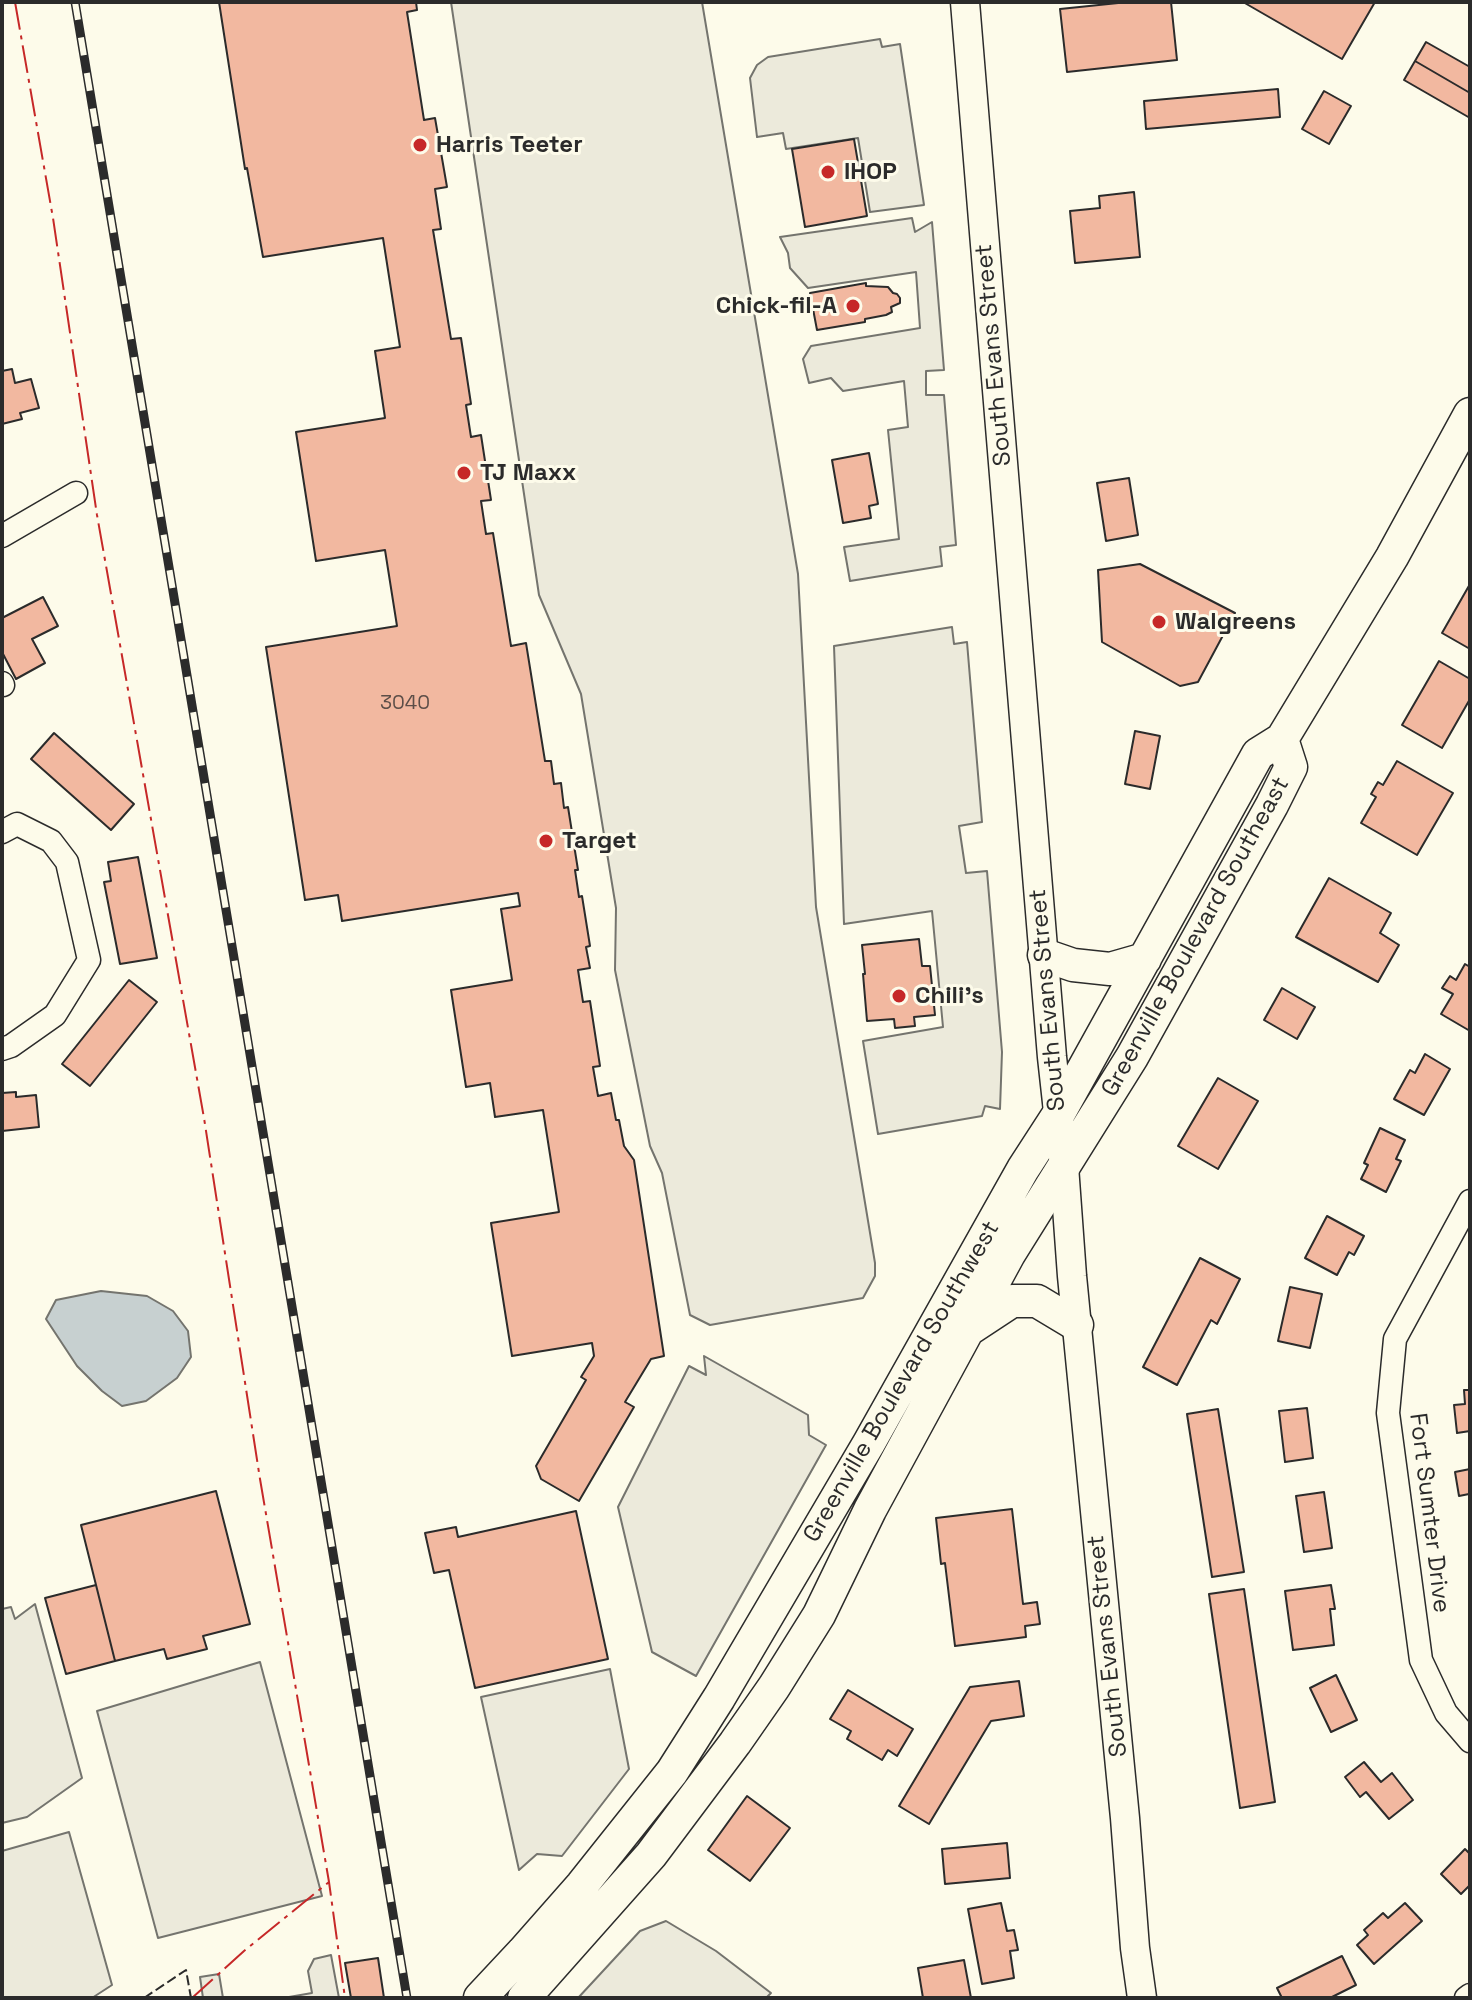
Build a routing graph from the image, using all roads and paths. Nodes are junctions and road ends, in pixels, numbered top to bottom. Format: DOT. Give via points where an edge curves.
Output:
graph roads {
  1 [pos="965,2"];
  2 [pos="1470,414"];
  3 [pos="76,493"];
  4 [pos="5,527"];
  5 [pos="1282,739"];
  6 [pos="2,832"];
  7 [pos="1044,955"];
  8 [pos="1145,959"];
  9 [pos="2,1049"];
  10 [pos="1058,1115"];
  11 [pos="1064,1166"];
  12 [pos="1470,1201"];
  13 [pos="1077,1325"];
  14 [pos="965,1332"];
  15 [pos="767,1616"];
  16 [pos="705,1720"];
  17 [pos="1470,1741"];
  18 [pos="735,1743"];
  19 [pos="663,1838"];
  20 [pos="480,1998"];
  21 [pos="524,1998"];
  22 [pos="1142,1998"];
  1 -- 7 [label="main road, South Evans Street"];
  2 -- 5 [label="highway, Greenville Boulevard Southeast" via="1392,557"];
  3 -- 4 [label="street"];
  5 -- 8 [label="highway, Greenville Boulevard Southwest" via="1258,754"];
  5 -- 11 [label="highway, Greenville Boulevard Southeast" via="1291,767 1272,805 1132,1057"];
  6 -- 9 [label="street" via="17,824 51,841 67,862 89,960 55,1015"];
  7 -- 8 [label="highway" via="1110,969"];
  7 -- 10 [label="main road, South Evans Street"];
  8 -- 10 [label="highway, Greenville Boulevard Southwest"];
  10 -- 11 [label="main road, South Evans Street"];
  10 -- 15 [label="highway, Greenville Boulevard Southwest"];
  11 -- 13 [label="main road, South Evans Street"];
  11 -- 14 [label="highway, Greenville Boulevard Southwest"];
  12 -- 17 [label="street, Fort Sumter Drive" via="1395,1339 1388,1413 1421,1660 1446,1713"];
  13 -- 14 [label="highway" via="1037,1301 1012,1301"];
  13 -- 22 [label="main road, South Evans Street"];
  14 -- 18 [label="highway, Greenville Boulevard Southwest" via="819,1615"];
  15 -- 16 [label="highway, Greenville Boulevard Southwest"];
  15 -- 18 [label="highway" via="759,1669 733,1712"];
  16 -- 19 [label="highway" via="710,1737 679,1794"];
  16 -- 20 [label="highway, Greenville Boulevard Southwest" via="672,1772 582,1885"];
  18 -- 19 [label="highway, Greenville Boulevard Southwest"];
  19 -- 21 [label="highway, Greenville Boulevard Southwest"];
}
